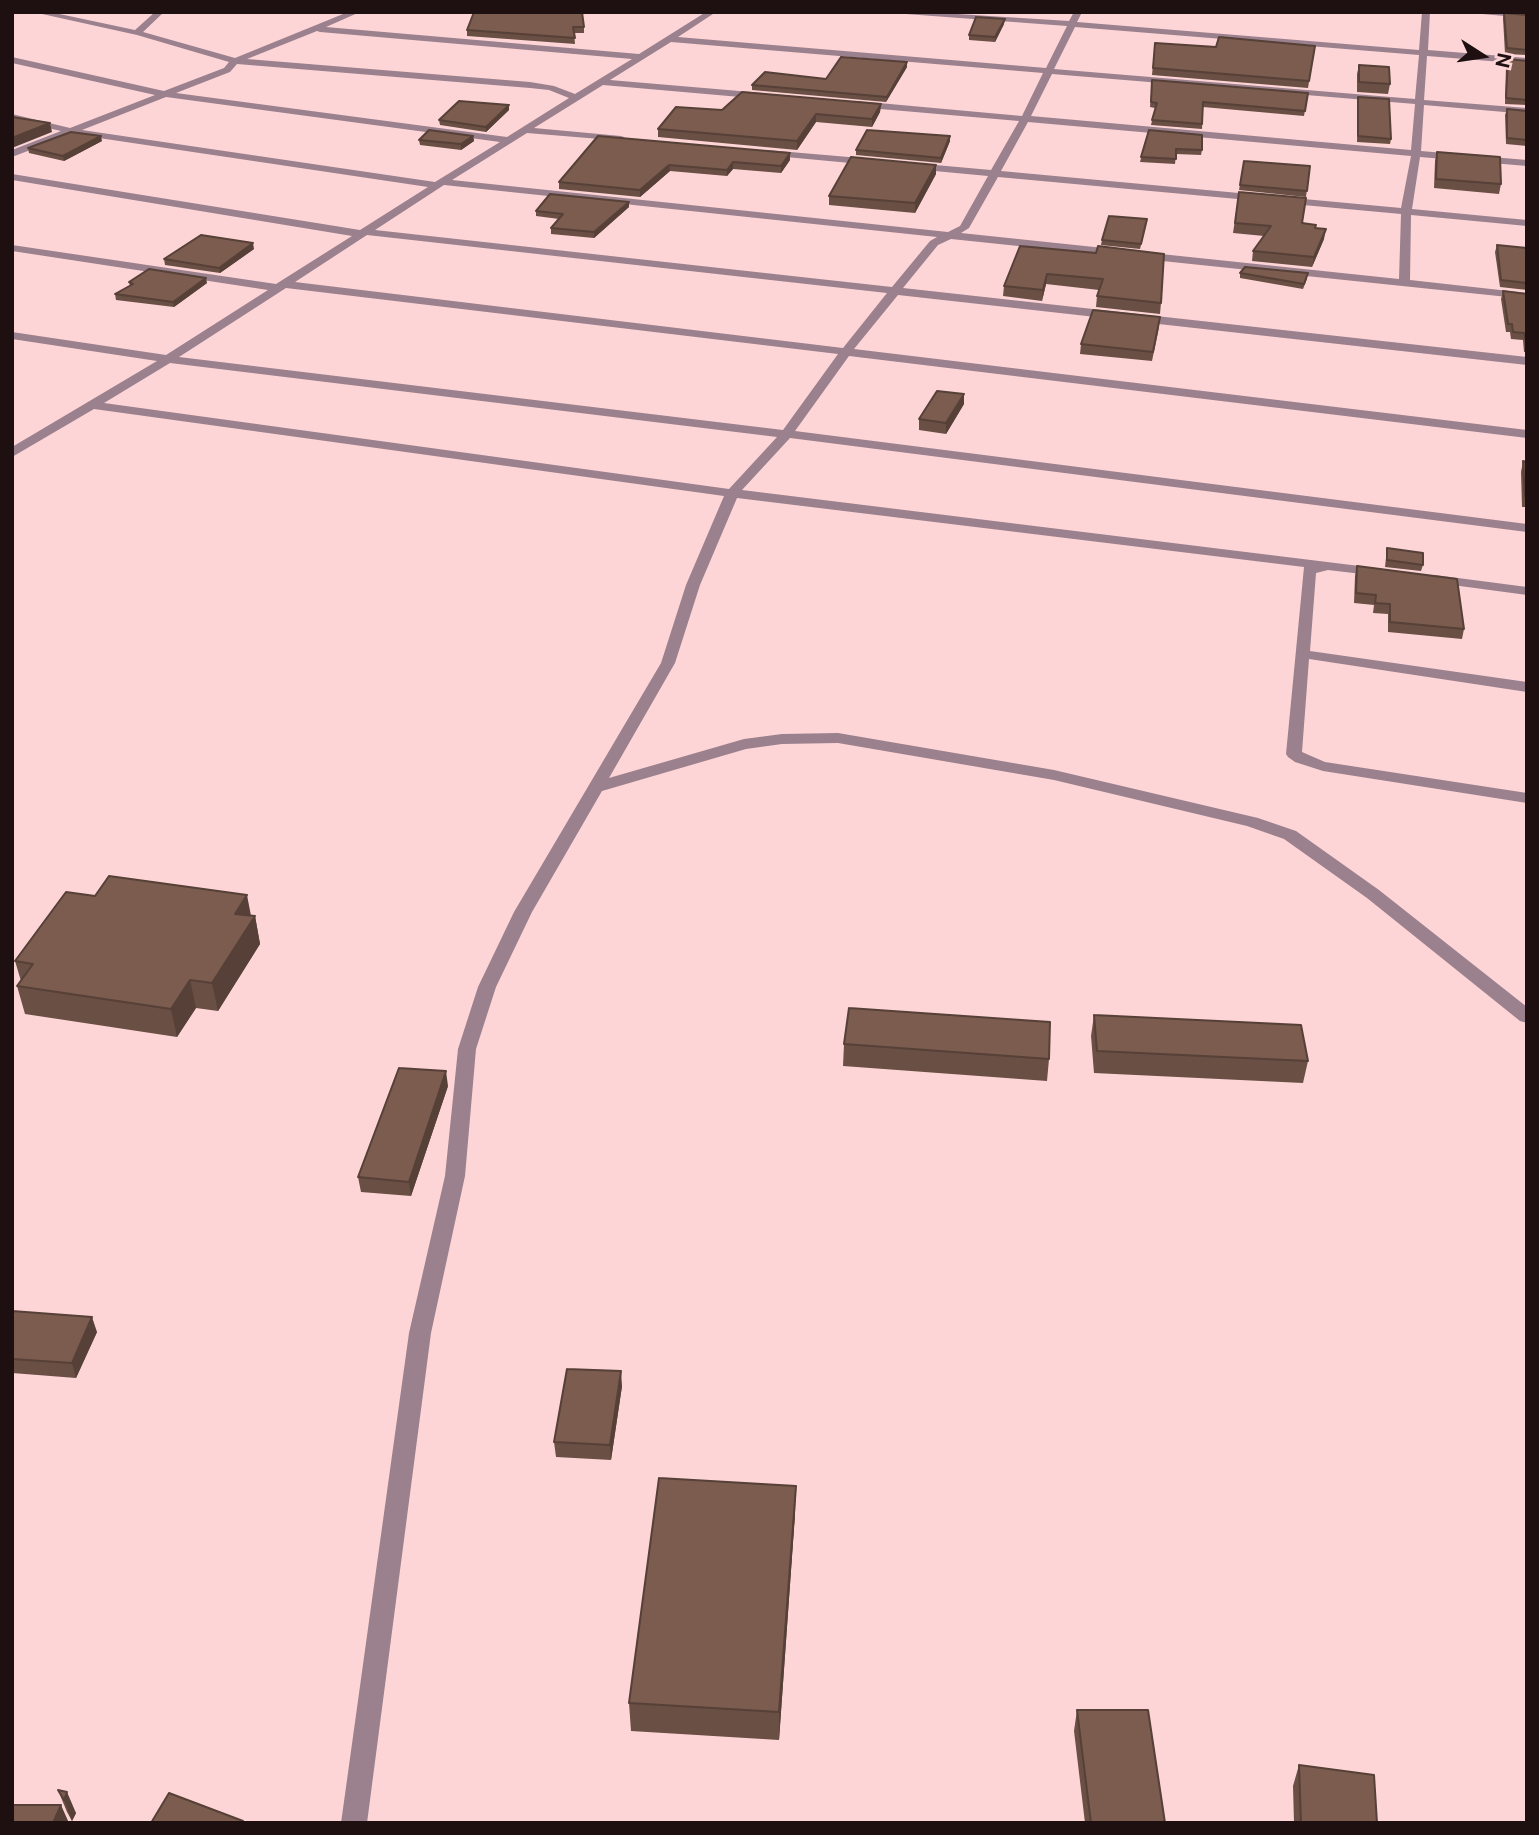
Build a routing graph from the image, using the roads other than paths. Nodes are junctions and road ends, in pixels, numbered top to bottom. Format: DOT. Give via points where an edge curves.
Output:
graph roads {
  1 [pos="37,12"];
  2 [pos="160,12"];
  3 [pos="343,12"];
  4 [pos="712,12"];
  5 [pos="883,12"];
  6 [pos="1078,12"];
  7 [pos="1426,12"];
  8 [pos="1482,12"];
  9 [pos="355,13"];
  10 [pos="1527,16"];
  11 [pos="1070,24"];
  12 [pos="316,28"];
  13 [pos="137,33"];
  14 [pos="670,39"];
  15 [pos="1422,52"];
  16 [pos="641,57"];
  17 [pos="12,60"];
  18 [pos="235,61"];
  19 [pos="1527,61"];
  20 [pos="1048,70"];
  21 [pos="602,82"];
  22 [pos="163,94"];
  23 [pos="779,97"];
  24 [pos="576,99"];
  25 [pos="1419,102"];
  26 [pos="848,103"];
  27 [pos="1527,111"];
  28 [pos="12,117"];
  29 [pos="1025,119"];
  30 [pos="526,130"];
  31 [pos="71,131"];
  32 [pos="510,140"];
  33 [pos="636,141"];
  34 [pos="760,152"];
  35 [pos="1416,153"];
  36 [pos="12,154"];
  37 [pos="884,163"];
  38 [pos="1527,163"];
  39 [pos="898,164"];
  40 [pos="994,173"];
  41 [pos="12,177"];
  42 [pos="439,184"];
  43 [pos="1406,212"];
  44 [pos="1527,223"];
  45 [pos="363,233"];
  46 [pos="949,235"];
  47 [pos="12,247"];
  48 [pos="1405,283"];
  49 [pos="281,286"];
  50 [pos="895,290"];
  51 [pos="1527,296"];
  52 [pos="12,335"];
  53 [pos="845,353"];
  54 [pos="168,359"];
  55 [pos="1527,361"];
  56 [pos="91,405"];
  57 [pos="1527,434"];
  58 [pos="786,435"];
  59 [pos="12,453"];
  60 [pos="732,493"];
  61 [pos="1527,528"];
  62 [pos="1327,566"];
  63 [pos="1395,574"];
  64 [pos="1422,577"];
  65 [pos="1527,591"];
  66 [pos="1303,654"];
  67 [pos="1527,687"];
  68 [pos="597,787"];
  69 [pos="1527,798"];
  70 [pos="1527,1017"];
  71 [pos="354,1823"];
  1 -- 13 [label="street"];
  2 -- 13 [label="street"];
  3 -- 9 [label="street"];
  4 -- 14 [label="street"];
  5 -- 11 [label="street"];
  6 -- 11 [label="street"];
  7 -- 15 [label="street"];
  8 -- 10 [label="street"];
  9 -- 12 [label="street"];
  11 -- 15 [label="street"];
  11 -- 20 [label="street"];
  12 -- 16 [label="street"];
  12 -- 18 [label="street"];
  13 -- 18 [label="street"];
  14 -- 16 [label="street"];
  14 -- 20 [label="street"];
  15 -- 19 [label="street"];
  15 -- 25 [label="street"];
  16 -- 21 [label="street"];
  17 -- 22 [label="street"];
  18 -- 22 [label="street" via="227,70"];
  18 -- 24 [label="street" via="517,84 551,88"];
  20 -- 25 [label="street"];
  20 -- 29 [label="street"];
  21 -- 23 [label="street"];
  21 -- 24 [label="street"];
  22 -- 31 [label="street"];
  22 -- 32 [label="street"];
  24 -- 30 [label="street"];
  25 -- 27 [label="street"];
  25 -- 35 [label="street"];
  26 -- 29 [label="street"];
  28 -- 31 [label="street"];
  29 -- 35 [label="street"];
  29 -- 40 [label="street"];
  30 -- 32 [label="street"];
  30 -- 33 [label="street"];
  31 -- 36 [label="street"];
  31 -- 42 [label="street"];
  32 -- 42 [label="street"];
  34 -- 37 [label="street"];
  35 -- 38 [label="street"];
  35 -- 43 [label="street"];
  39 -- 40 [label="street"];
  40 -- 43 [label="street"];
  40 -- 46 [label="street" via="964,228"];
  41 -- 45 [label="street"];
  42 -- 45 [label="street"];
  42 -- 46 [label="street"];
  43 -- 44 [label="street"];
  43 -- 48 [label="street"];
  45 -- 49 [label="street"];
  45 -- 50 [label="street"];
  46 -- 48 [label="street"];
  46 -- 50 [label="street" via="934,243"];
  47 -- 49 [label="street"];
  48 -- 51 [label="street"];
  49 -- 53 [label="street"];
  49 -- 54 [label="street"];
  50 -- 53 [label="street"];
  50 -- 55 [label="street"];
  52 -- 54 [label="street"];
  53 -- 57 [label="street"];
  53 -- 58 [label="street"];
  54 -- 56 [label="street"];
  54 -- 58 [label="street"];
  56 -- 59 [label="street"];
  56 -- 60 [label="street"];
  58 -- 60 [label="street"];
  58 -- 61 [label="street"];
  60 -- 62 [label="street"];
  60 -- 68 [label="street" via="693,585 668,663"];
  62 -- 63 [label="street"];
  62 -- 66 [label="street" via="1310,570"];
  64 -- 65 [label="street"];
  66 -- 67 [label="street"];
  66 -- 69 [label="street" via="1294,754 1301,759"];
  68 -- 70 [label="street" via="744,744 838,738 1054,775 1252,822 1290,835 1373,894"];
  68 -- 71 [label="street" via="523,912 487,987 467,1049 455,1176 420,1333"];
}
